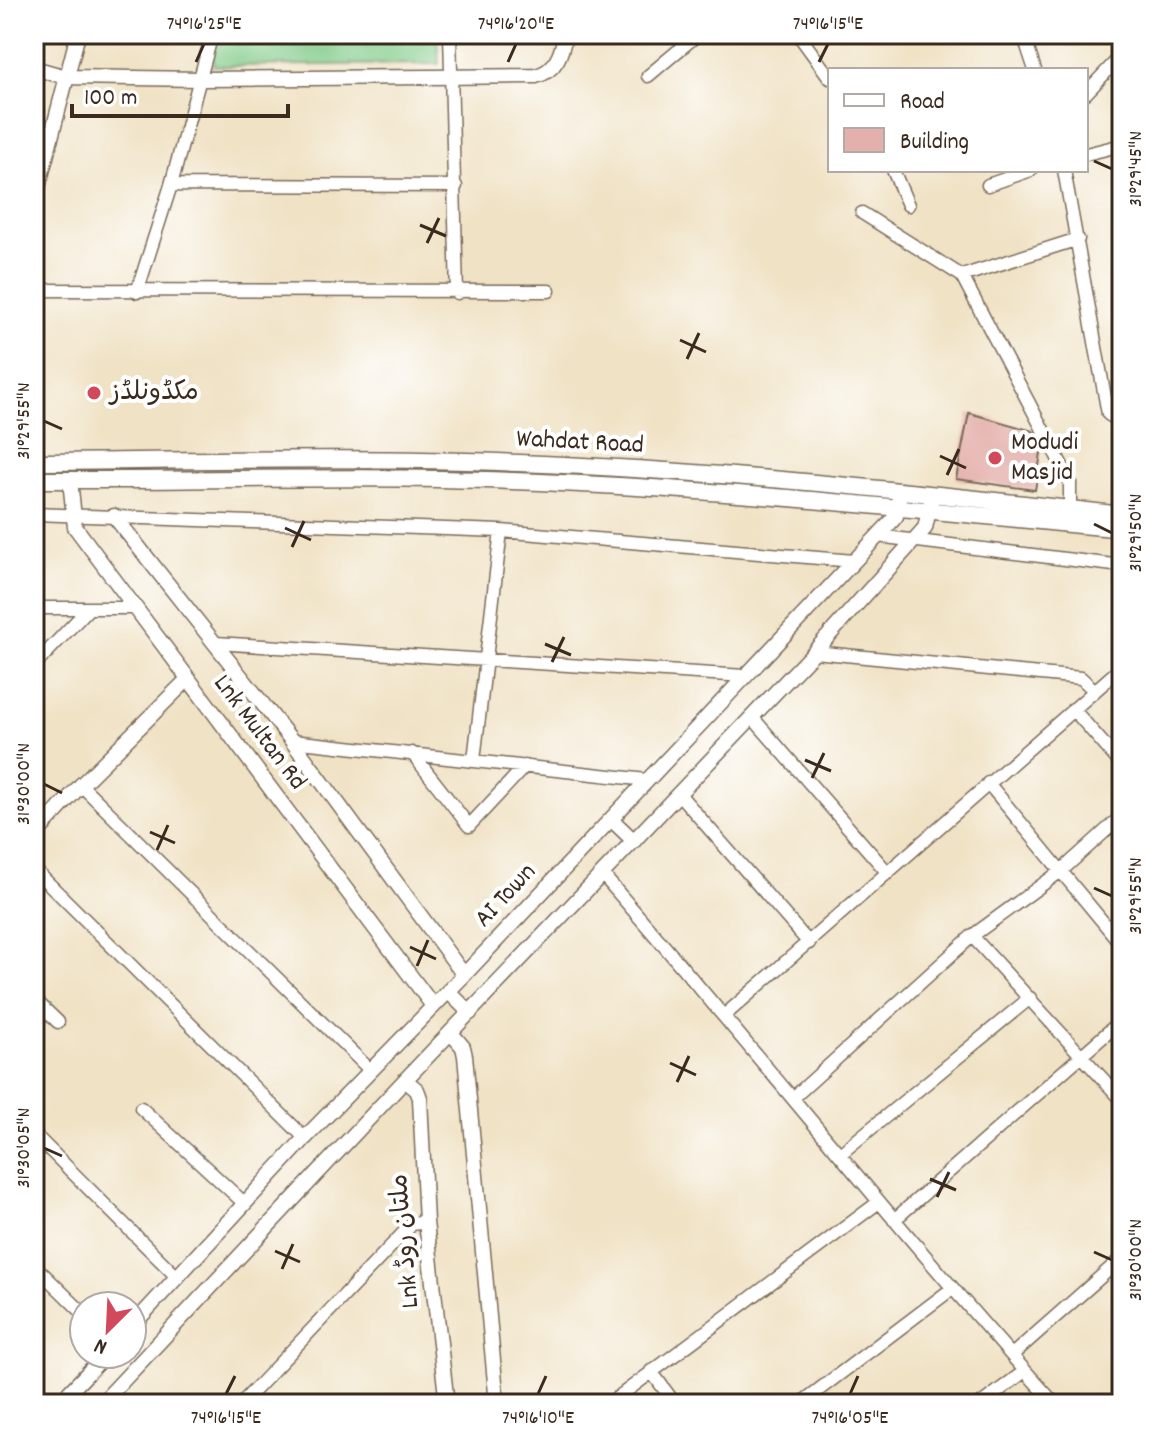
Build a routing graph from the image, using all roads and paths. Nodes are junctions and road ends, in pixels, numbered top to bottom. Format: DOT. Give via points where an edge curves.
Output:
graph roads {
  1 [pos="78,34"];
  2 [pos="212,34"];
  3 [pos="450,34"];
  4 [pos="565,34"];
  5 [pos="698,34"];
  6 [pos="798,34"];
  7 [pos="1023,34"];
  8 [pos="1122,55"];
  9 [pos="34,68"];
  10 [pos="1034,68"];
  11 [pos="828,75"];
  12 [pos="452,76"];
  13 [pos="648,76"];
  14 [pos="66,77"];
  15 [pos="201,79"];
  16 [pos="1088,91"];
  17 [pos="1121,145"];
  18 [pos="1088,153"];
  19 [pos="1122,160"];
  20 [pos="894,172"];
  21 [pos="1025,172"];
  22 [pos="1064,172"];
  23 [pos="171,185"];
  24 [pos="988,185"];
  25 [pos="456,186"];
  26 [pos="34,203"];
  27 [pos="908,205"];
  28 [pos="862,213"];
  29 [pos="1078,239"];
  30 [pos="962,276"];
  31 [pos="34,290"];
  32 [pos="549,291"];
  33 [pos="137,292"];
  34 [pos="457,293"];
  35 [pos="1122,416"];
  36 [pos="34,462"];
  37 [pos="34,480"];
  38 [pos="70,480"];
  39 [pos="901,490"];
  40 [pos="932,493"];
  41 [pos="897,509"];
  42 [pos="1070,509"];
  43 [pos="929,511"];
  44 [pos="34,514"];
  45 [pos="73,514"];
  46 [pos="1122,515"];
  47 [pos="114,516"];
  48 [pos="1122,529"];
  49 [pos="501,531"];
  50 [pos="877,536"];
  51 [pos="912,541"];
  52 [pos="854,561"];
  53 [pos="1122,566"];
  54 [pos="34,608"];
  55 [pos="89,608"];
  56 [pos="134,608"];
  57 [pos="215,643"];
  58 [pos="814,652"];
  59 [pos="486,661"];
  60 [pos="34,666"];
  61 [pos="1122,667"];
  62 [pos="745,676"];
  63 [pos="188,679"];
  64 [pos="1095,691"];
  65 [pos="1073,709"];
  66 [pos="752,717"];
  67 [pos="292,741"];
  68 [pos="412,753"];
  69 [pos="474,760"];
  70 [pos="1122,765"];
  71 [pos="525,766"];
  72 [pos="647,780"];
  73 [pos="988,783"];
  74 [pos="81,785"];
  75 [pos="679,794"];
  76 [pos="1122,816"];
  77 [pos="611,819"];
  78 [pos="34,836"];
  79 [pos="634,841"];
  80 [pos="34,869"];
  81 [pos="1061,871"];
  82 [pos="888,873"];
  83 [pos="602,874"];
  84 [pos="972,936"];
  85 [pos="809,943"];
  86 [pos="1122,945"];
  87 [pos="464,975"];
  88 [pos="448,991"];
  89 [pos="1030,998"];
  90 [pos="34,999"];
  91 [pos="433,1006"];
  92 [pos="470,1013"];
  93 [pos="725,1015"];
  94 [pos="1122,1020"];
  95 [pos="58,1022"];
  96 [pos="451,1033"];
  97 [pos="1083,1055"];
  98 [pos="371,1071"];
  99 [pos="405,1080"];
  100 [pos="794,1097"];
  101 [pos="1122,1100"];
  102 [pos="141,1108"];
  103 [pos="34,1134"];
  104 [pos="305,1138"];
  105 [pos="840,1154"];
  106 [pos="879,1202"];
  107 [pos="244,1203"];
  108 [pos="894,1220"];
  109 [pos="426,1222"];
  110 [pos="1122,1258"];
  111 [pos="34,1265"];
  112 [pos="177,1277"];
  113 [pos="953,1288"];
  114 [pos="68,1298"];
  115 [pos="148,1309"];
  116 [pos="1012,1355"];
  117 [pos="91,1370"];
  118 [pos="651,1371"];
  119 [pos="1025,1371"];
  120 [pos="34,1388"];
  121 [pos="1122,1399"];
  122 [pos="51,1404"];
  123 [pos="58,1404"];
  124 [pos="101,1404"];
  125 [pos="241,1404"];
  126 [pos="447,1404"];
  127 [pos="497,1404"];
  128 [pos="609,1404"];
  129 [pos="675,1404"];
  130 [pos="800,1404"];
  131 [pos="981,1404"];
  132 [pos="1055,1404"];
  133 [pos="1117,1404"];
  1 -- 14 [label="street"];
  2 -- 15 [label="street"];
  3 -- 12 [label="street"];
  4 -- 12 [label="street" via="547,73"];
  5 -- 13 [label="street"];
  6 -- 11 [label="street"];
  7 -- 10 [label="street"];
  8 -- 16 [label="street"];
  9 -- 14 [label="street"];
  12 -- 15 [label="street"];
  12 -- 25 [label="street"];
  14 -- 15 [label="street"];
  14 -- 26 [label="street"];
  15 -- 23 [label="street"];
  17 -- 18 [label="street"];
  17 -- 19 [label="street"];
  20 -- 27 [label="street"];
  21 -- 24 [label="street"];
  22 -- 29 [label="street"];
  23 -- 25 [label="street"];
  23 -- 33 [label="street"];
  25 -- 34 [label="street"];
  28 -- 30 [label="street"];
  29 -- 30 [label="street"];
  29 -- 35 [label="street" via="1108,414"];
  30 -- 42 [label="street" via="1070,481"];
  31 -- 33 [label="street"];
  32 -- 34 [label="street"];
  33 -- 34 [label="street"];
  36 -- 39 [label="main road, Wahdat Road" via="515,463"];
  37 -- 38 [label="main road, Wahdat Road"];
  38 -- 41 [label="main road, Wahdat Road" via="512,481"];
  38 -- 45 [label="street, Lnk Multan Rd"];
  39 -- 40 [label="main road, Wahdat Road"];
  39 -- 41 [label="street, AI Town"];
  40 -- 42 [label="main road, Wahdat Road"];
  40 -- 43 [label="street"];
  41 -- 43 [label="main road, Wahdat Road"];
  41 -- 50 [label="street, AI Town"];
  42 -- 46 [label="main road, Wahdat Road"];
  43 -- 48 [label="main road, Wahdat Road"];
  43 -- 51 [label="street" via="925,528"];
  44 -- 45 [label="street"];
  45 -- 47 [label="street"];
  45 -- 56 [label="street, Lnk Multan Rd" via="75,527"];
  47 -- 49 [label="street"];
  47 -- 57 [label="street, Lnk Multan Rd"];
  49 -- 52 [label="street"];
  49 -- 59 [label="street"];
  50 -- 51 [label="street"];
  50 -- 52 [label="street, AI Town"];
  51 -- 53 [label="street"];
  51 -- 58 [label="street"];
  52 -- 62 [label="street, AI Town"];
  54 -- 55 [label="street"];
  55 -- 56 [label="street"];
  55 -- 60 [label="street"];
  56 -- 63 [label="street, Lnk Multan Rd"];
  57 -- 59 [label="street"];
  57 -- 67 [label="street, Lnk Multan Rd"];
  58 -- 64 [label="street" via="1081,678"];
  58 -- 66 [label="street"];
  59 -- 62 [label="street"];
  59 -- 69 [label="street"];
  61 -- 64 [label="street"];
  62 -- 72 [label="street, AI Town"];
  63 -- 74 [label="street"];
  63 -- 91 [label="street, Lnk Multan Rd"];
  64 -- 65 [label="street"];
  65 -- 70 [label="street"];
  65 -- 73 [label="street"];
  66 -- 75 [label="street"];
  66 -- 82 [label="street"];
  67 -- 68 [label="street"];
  67 -- 87 [label="street, Lnk Multan Rd"];
  68 -- 69 [label="street"];
  68 -- 71 [label="street" via="469,826"];
  69 -- 71 [label="street"];
  71 -- 72 [label="street"];
  72 -- 77 [label="street, AI Town"];
  73 -- 81 [label="street"];
  73 -- 82 [label="street"];
  74 -- 78 [label="street"];
  74 -- 98 [label="street"];
  75 -- 79 [label="street"];
  75 -- 85 [label="street"];
  76 -- 81 [label="street"];
  77 -- 79 [label="street"];
  77 -- 87 [label="street, AI Town"];
  79 -- 83 [label="street"];
  80 -- 104 [label="street"];
  81 -- 84 [label="street"];
  81 -- 86 [label="street"];
  82 -- 85 [label="street"];
  83 -- 92 [label="street"];
  83 -- 93 [label="street"];
  84 -- 89 [label="street"];
  84 -- 100 [label="street"];
  85 -- 93 [label="street"];
  87 -- 88 [label="street, AI Town"];
  88 -- 91 [label="street, AI Town"];
  88 -- 92 [label="street"];
  89 -- 97 [label="street"];
  89 -- 105 [label="street"];
  90 -- 95 [label="street"];
  91 -- 98 [label="street, AI Town"];
  92 -- 96 [label="street"];
  93 -- 100 [label="street"];
  94 -- 97 [label="street"];
  96 -- 99 [label="street"];
  96 -- 127 [label="street" via="465,1056"];
  97 -- 101 [label="street"];
  97 -- 108 [label="street"];
  98 -- 104 [label="street, AI Town"];
  99 -- 109 [label="street, Lnk ملتان روڈ" via="420,1098"];
  99 -- 124 [label="street"];
  100 -- 105 [label="street"];
  102 -- 107 [label="street"];
  103 -- 112 [label="street"];
  104 -- 107 [label="street, AI Town"];
  105 -- 106 [label="street"];
  106 -- 108 [label="street"];
  106 -- 118 [label="street"];
  107 -- 112 [label="street, AI Town"];
  108 -- 113 [label="street"];
  109 -- 125 [label="street" via="412,1224"];
  109 -- 126 [label="street, Lnk ملتان روڈ"];
  110 -- 116 [label="street"];
  111 -- 114 [label="street"];
  112 -- 115 [label="street, AI Town"];
  113 -- 116 [label="street"];
  113 -- 130 [label="street"];
  116 -- 119 [label="street"];
  117 -- 123 [label="street"];
  118 -- 128 [label="street"];
  118 -- 129 [label="street"];
  119 -- 131 [label="street"];
  119 -- 132 [label="street"];
  120 -- 122 [label="street"];
  121 -- 133 [label="street"];
}
